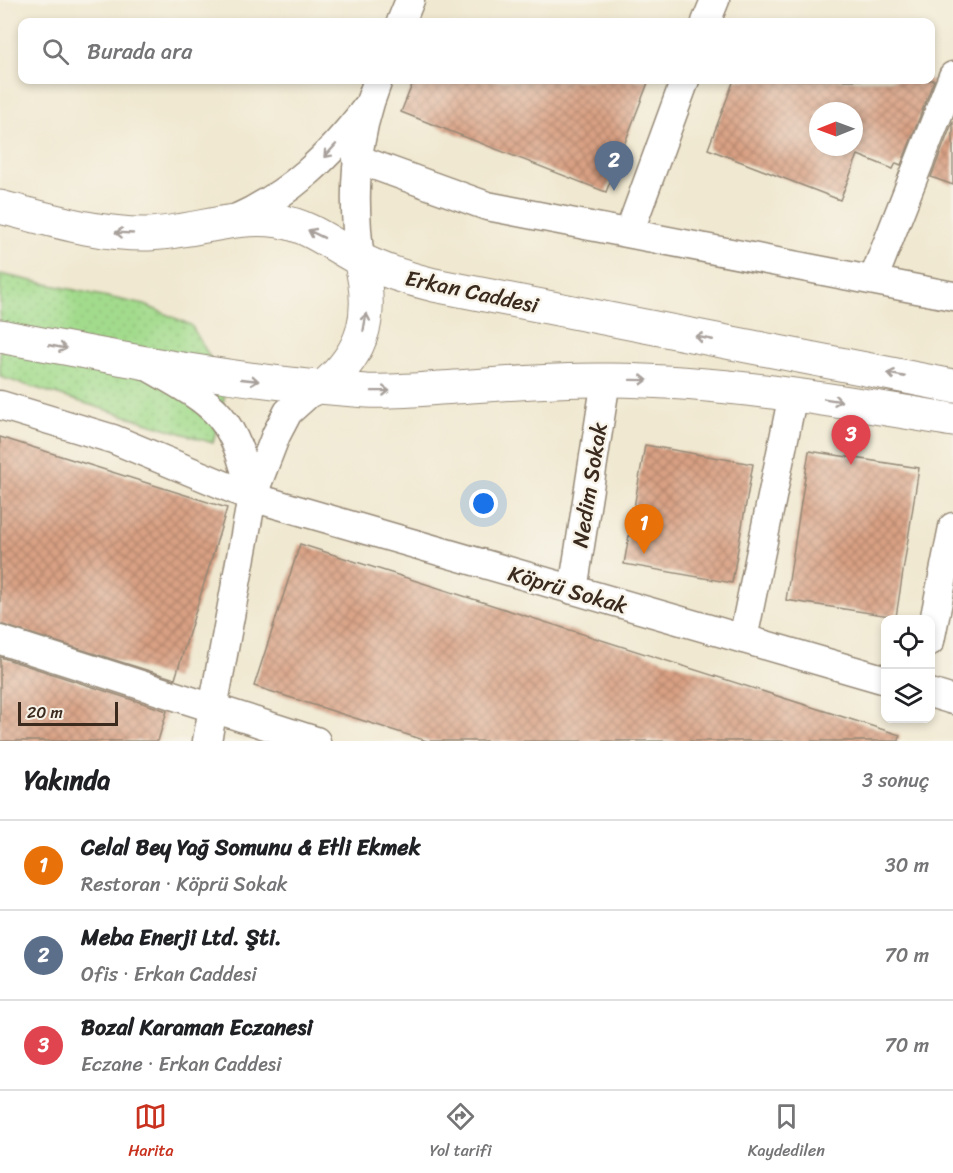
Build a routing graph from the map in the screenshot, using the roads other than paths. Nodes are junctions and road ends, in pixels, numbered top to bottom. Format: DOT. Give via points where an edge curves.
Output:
graph roads {
  1 [pos="410,0"];
  2 [pos="715,0"];
  3 [pos="403,18"];
  4 [pos="708,18"];
  5 [pos="953,76"];
  6 [pos="376,84"];
  7 [pos="684,84"];
  8 [pos="368,106"];
  9 [pos="357,159"];
  10 [pos="0,207"];
  11 [pos="0,222"];
  12 [pos="227,223"];
  13 [pos="76,225"];
  14 [pos="629,233"];
  15 [pos="360,260"];
  16 [pos="873,280"];
  17 [pos="953,296"];
  18 [pos="0,336"];
  19 [pos="141,363"];
  20 [pos="606,380"];
  21 [pos="953,386"];
  22 [pos="323,387"];
  23 [pos="793,394"];
  24 [pos="0,405"];
  25 [pos="953,420"];
  26 [pos="252,497"];
  27 [pos="953,528"];
  28 [pos="573,590"];
  29 [pos="935,616"];
  30 [pos="743,639"];
  31 [pos="0,640"];
  32 [pos="881,679"];
  33 [pos="935,695"];
  34 [pos="953,700"];
  35 [pos="213,708"];
  36 [pos="207,741"];
  37 [pos="316,741"];
  1 -- 3 [label="street"];
  2 -- 4 [label="street"];
  5 -- 16 [label="street"];
  6 -- 8 [label="street"];
  7 -- 14 [label="street"];
  8 -- 9 [label="street"];
  8 -- 12 [label="street, one-way" via="319,164 266,203"];
  9 -- 14 [label="street" via="487,206"];
  9 -- 15 [label="street" via="355,203"];
  10 -- 13 [label="main road, Erkan Caddesi"];
  11 -- 13 [label="main road"];
  12 -- 13 [label="main road, Erkan Caddesi, one-way" via="148,234"];
  15 -- 12 [label="main road, Erkan Caddesi, one-way" via="295,225 278,221"];
  14 -- 16 [label="street"];
  21 -- 15 [label="main road, Erkan Caddesi, one-way" via="434,285"];
  22 -- 15 [label="main road, one-way" via="349,362 363,332 367,298"];
  16 -- 17 [label="street"];
  18 -- 19 [label="main road, one-way"];
  19 -- 22 [label="main road, one-way"];
  19 -- 26 [label="street" via="197,394 226,422 234,435"];
  22 -- 20 [label="main road, one-way" via="370,391"];
  20 -- 23 [label="main road, one-way"];
  20 -- 28 [label="street, Nedim Sokak"];
  22 -- 26 [label="street" via="308,394 288,412"];
  23 -- 25 [label="main road, one-way"];
  23 -- 30 [label="street"];
  24 -- 26 [label="street, Köprü Sokak" via="113,439"];
  26 -- 28 [label="street, Köprü Sokak"];
  26 -- 35 [label="street"];
  27 -- 29 [label="street"];
  28 -- 30 [label="street, Köprü Sokak"];
  30 -- 32 [label="street, Köprü Sokak"];
  31 -- 35 [label="street"];
  33 -- 34 [label="street"];
  35 -- 36 [label="street"];
  35 -- 37 [label="street"];
}
